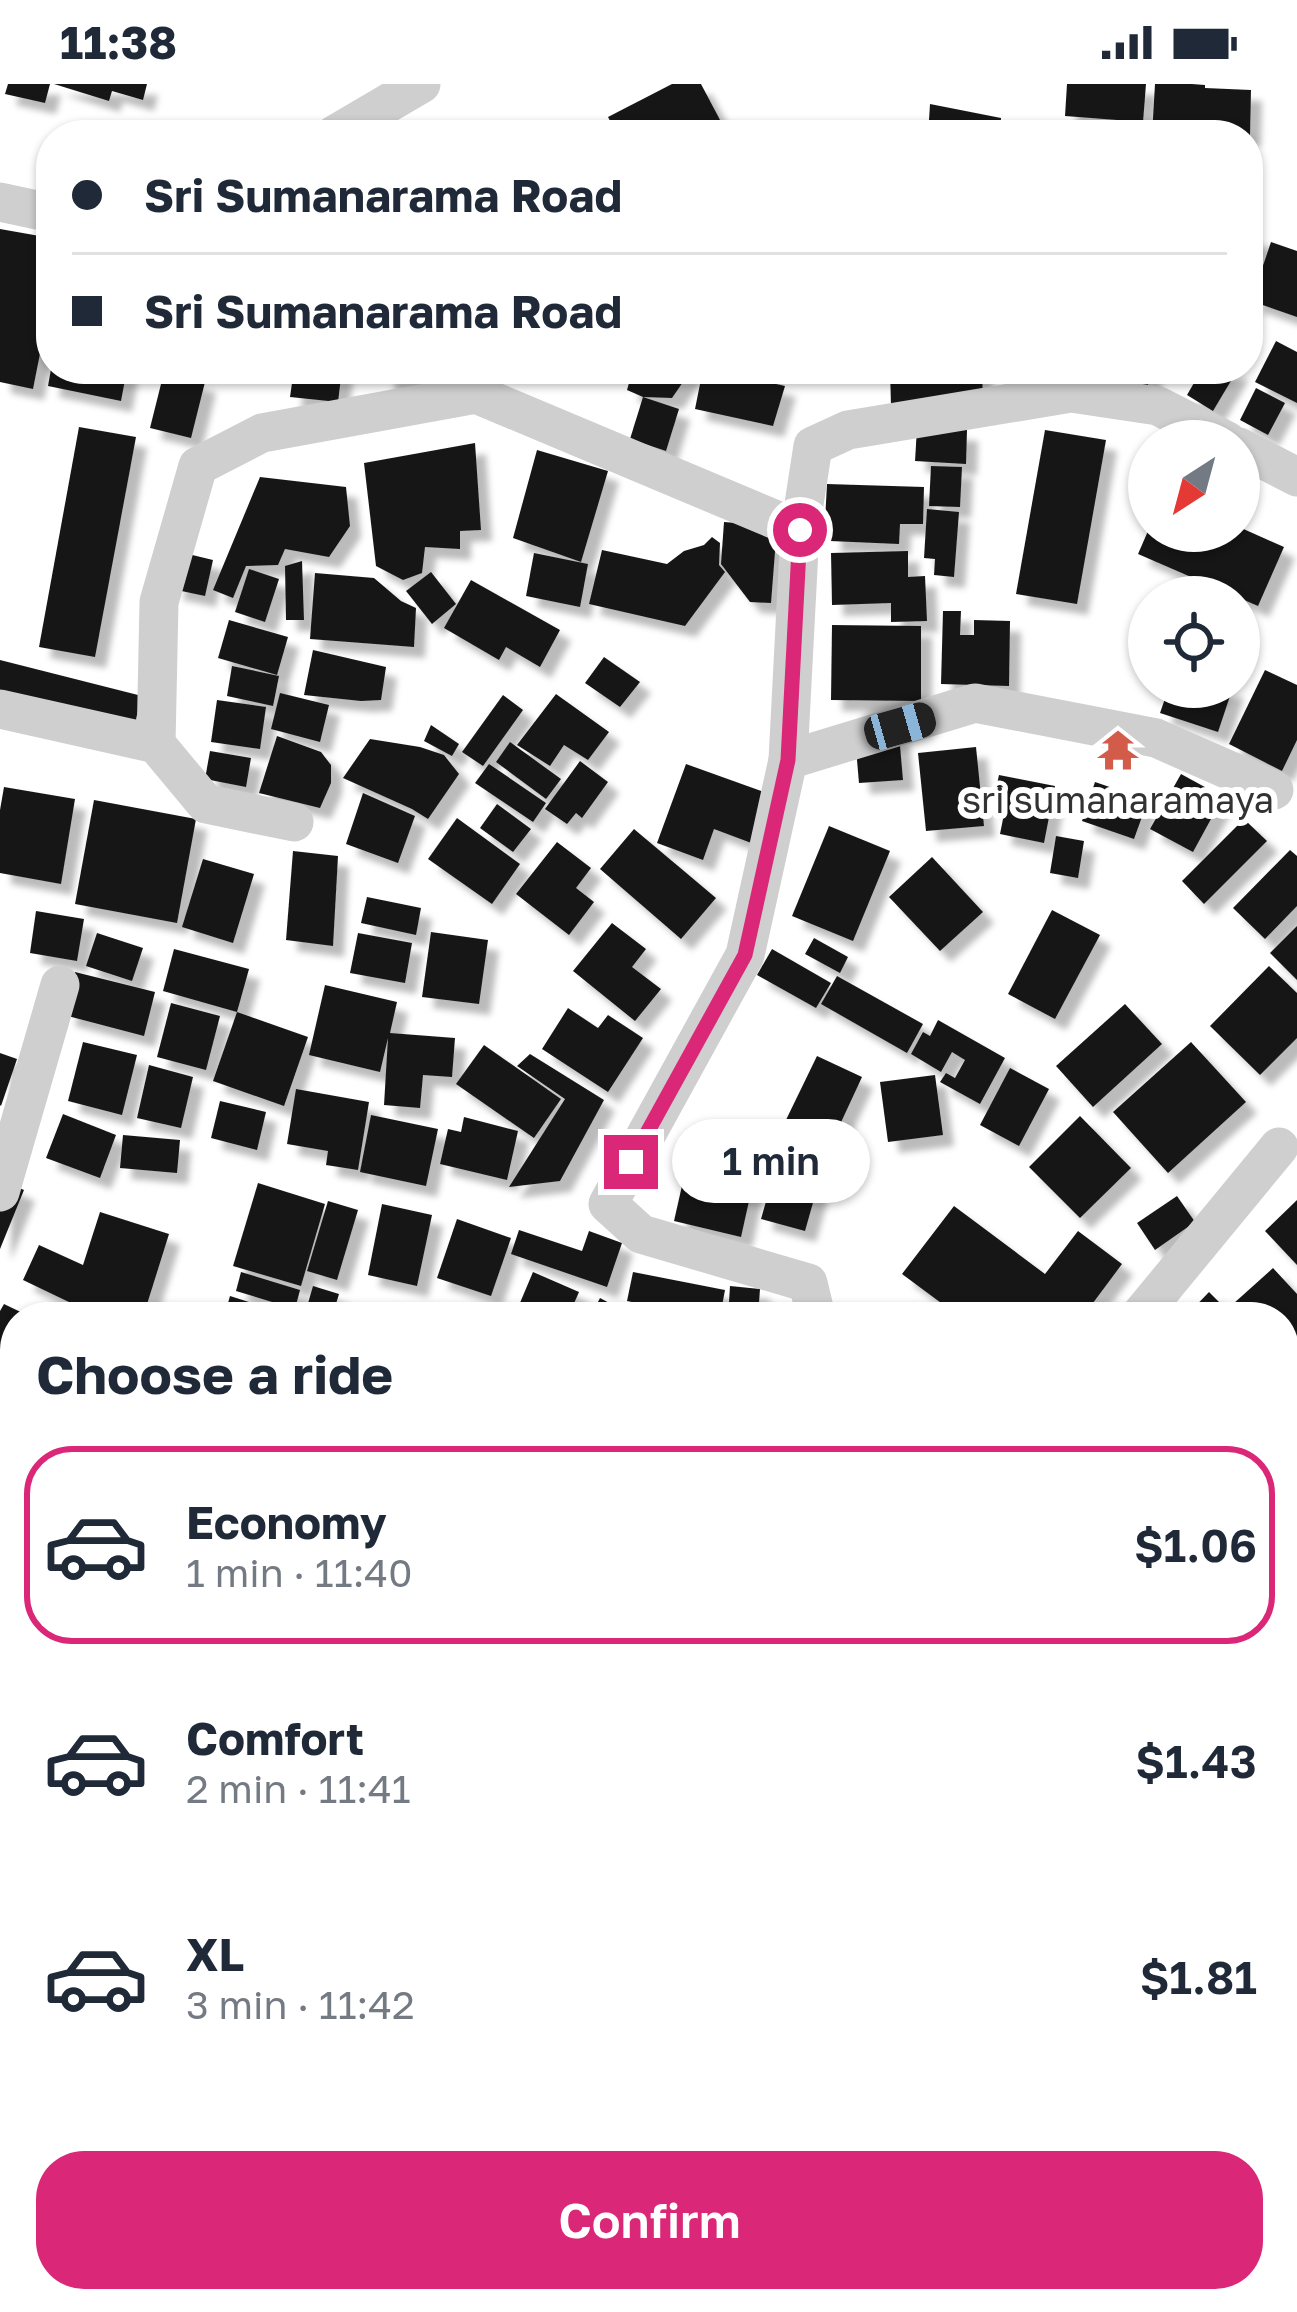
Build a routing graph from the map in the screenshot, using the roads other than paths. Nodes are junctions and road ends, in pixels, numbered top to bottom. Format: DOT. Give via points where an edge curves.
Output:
graph roads {
  1 [pos="351,84"];
  2 [pos="421,84"];
  3 [pos="344,120"];
  4 [pos="359,120"];
  5 [pos="0,202"];
  6 [pos="36,210"];
  7 [pos="1186,420"];
  8 [pos="1260,458"];
  9 [pos="1297,477"];
  10 [pos="800,530"];
  11 [pos="0,709"];
  12 [pos="156,744"];
  13 [pos="788,760"];
  14 [pos="1274,790"];
  15 [pos="294,821"];
  16 [pos="60,985"];
  17 [pos="1279,1147"];
  18 [pos="0,1192"];
  19 [pos="809,1302"];
  20 [pos="1150,1302"];
  1 -- 3 [label="street"];
  2 -- 4 [label="street"];
  5 -- 6 [label="street"];
  7 -- 10 [label="street" via="1158,406 1071,393 848,430 813,446"];
  8 -- 9 [label="street"];
  10 -- 12 [label="street" via="476,394 262,433 198,466 159,602"];
  10 -- 13 [label="street"];
  11 -- 12 [label="street"];
  12 -- 15 [label="street" via="206,804"];
  13 -- 14 [label="street" via="975,703 1156,739"];
  13 -- 19 [label="street" via="745,955 608,1204 641,1234 808,1282"];
  16 -- 18 [label="street"];
  17 -- 20 [label="street"];
}
